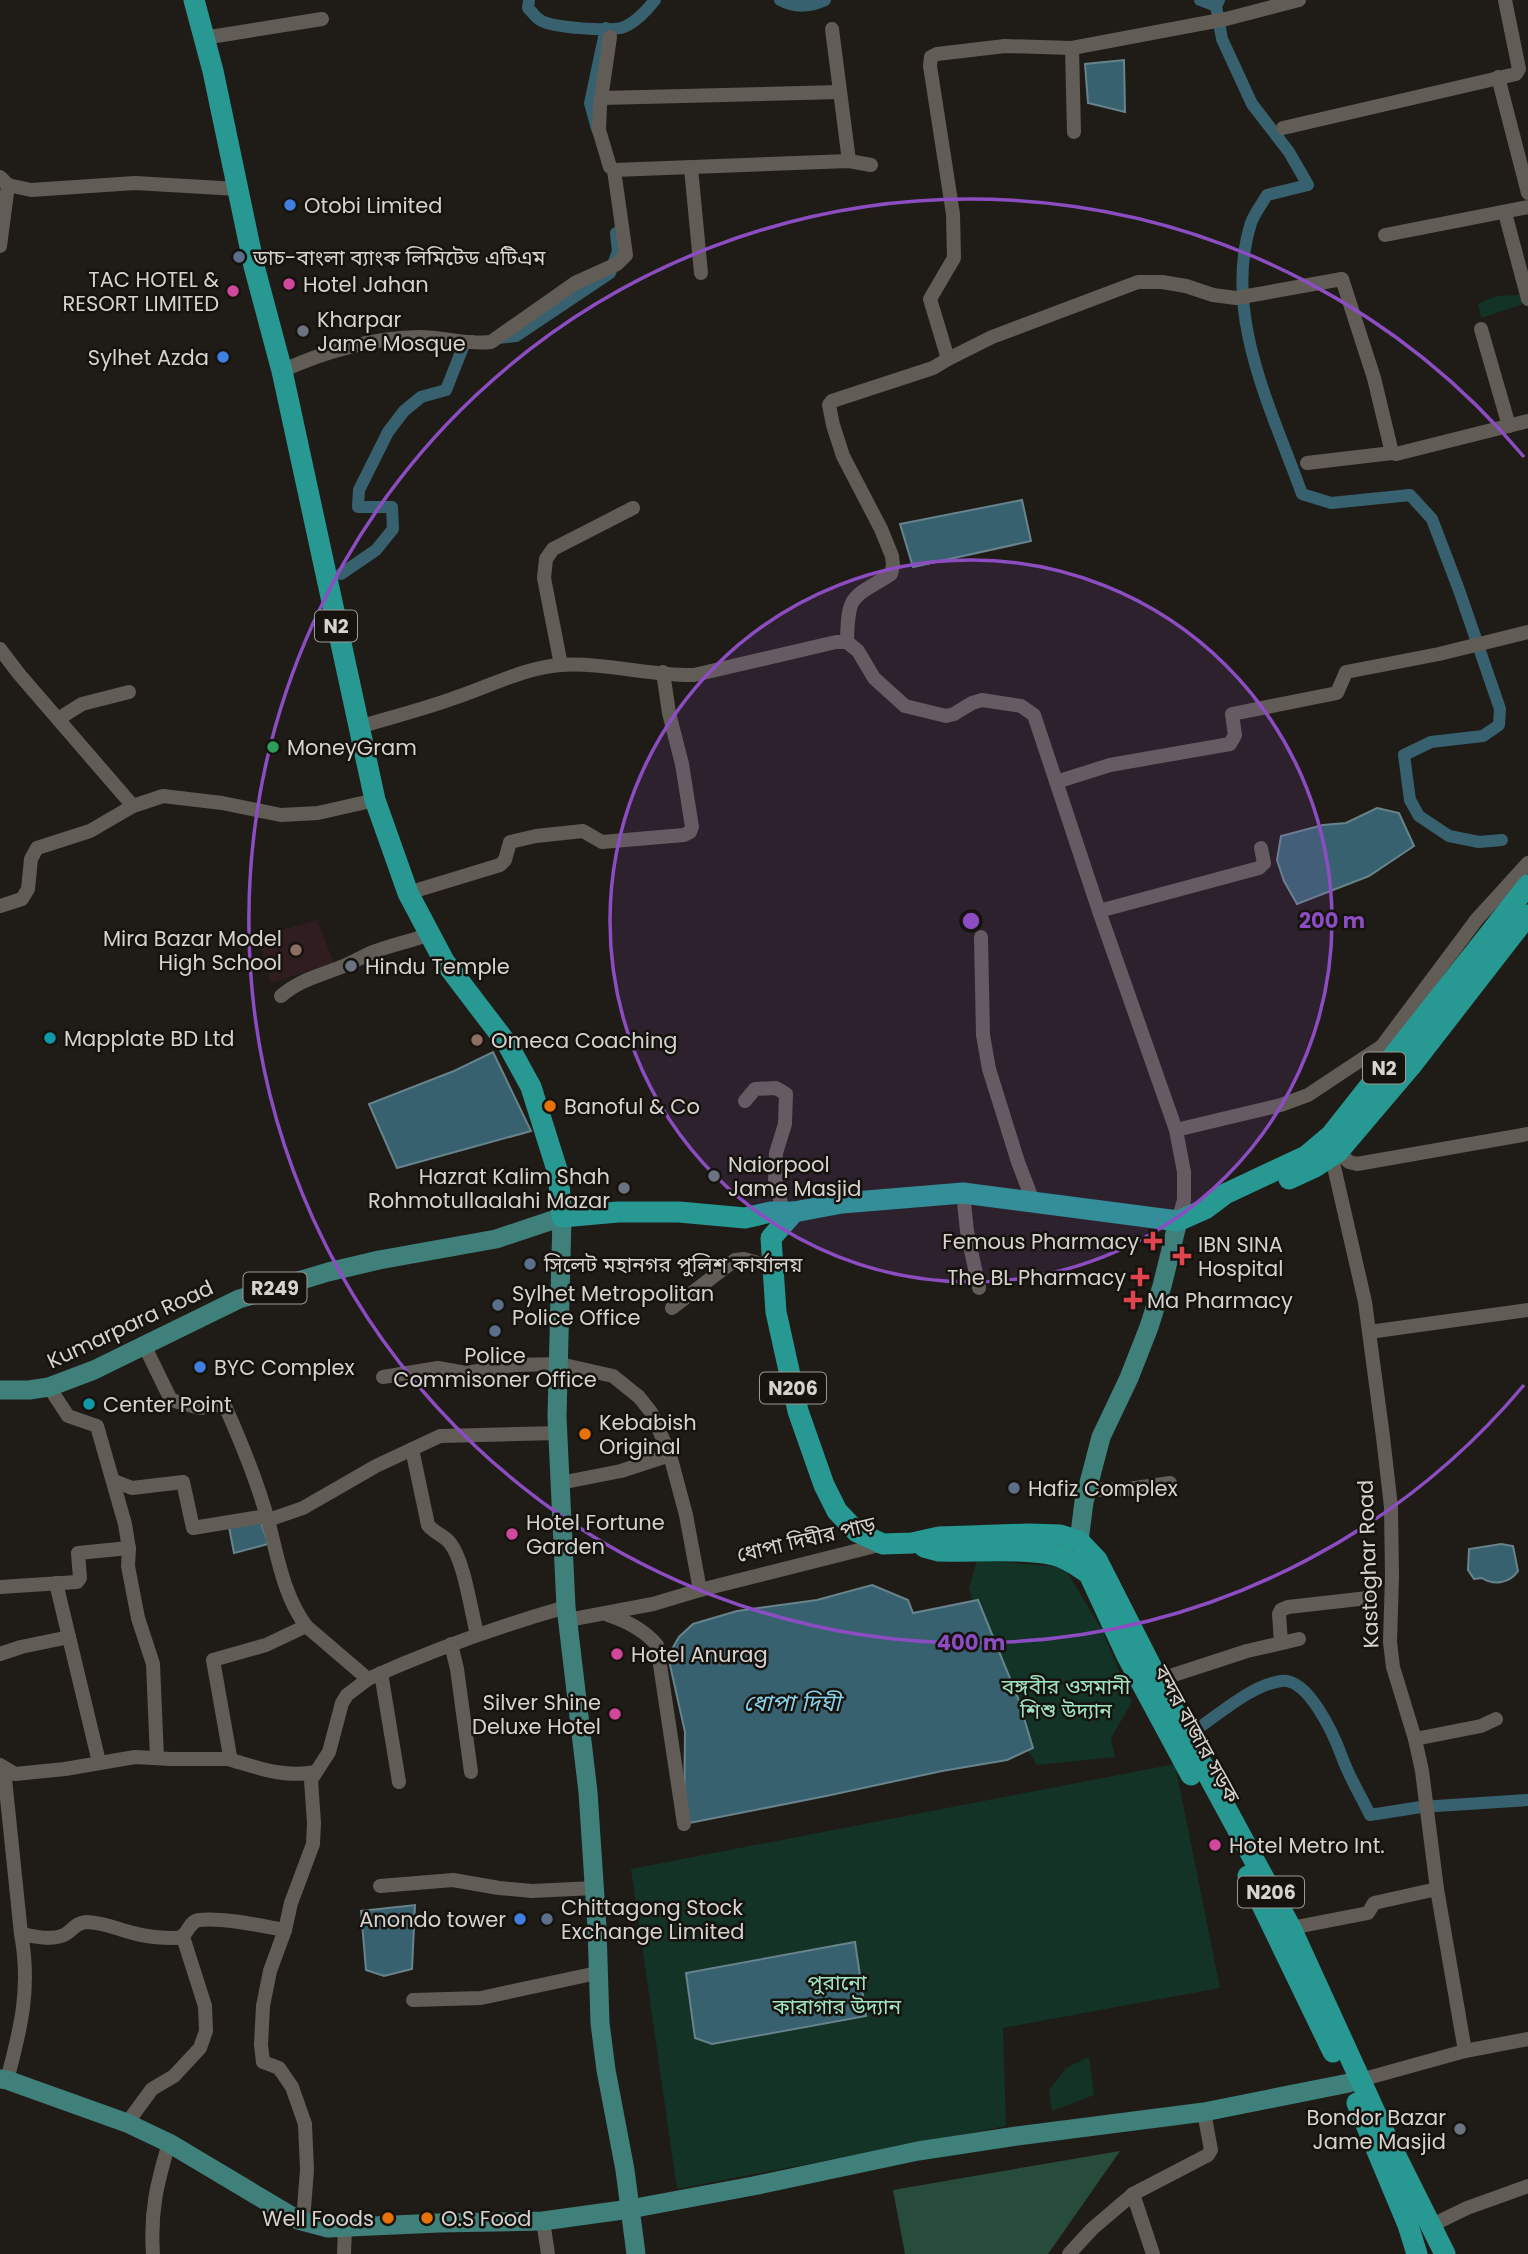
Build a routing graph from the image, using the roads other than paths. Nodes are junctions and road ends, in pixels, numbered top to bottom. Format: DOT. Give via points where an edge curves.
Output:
graph roads {
  1 [pos="194,0"];
  2 [pos="1299,0"];
  3 [pos="1506,0"];
  4 [pos="322,19"];
  5 [pos="832,29"];
  6 [pos="610,37"];
  7 [pos="204,38"];
  8 [pos="1072,48"];
  9 [pos="1498,77"];
  10 [pos="840,92"];
  11 [pos="601,98"];
  12 [pos="1283,128"];
  13 [pos="1074,132"];
  14 [pos="849,161"];
  15 [pos="871,164"];
  16 [pos="691,168"];
  17 [pos="614,170"];
  18 [pos="4,181"];
  19 [pos="238,189"];
  20 [pos="1528,193"];
  21 [pos="1528,208"];
  22 [pos="1505,213"];
  23 [pos="1385,236"];
  24 [pos="0,246"];
  25 [pos="701,273"];
  26 [pos="1528,299"];
  27 [pos="1481,329"];
  28 [pos="948,359"];
  29 [pos="282,371"];
  30 [pos="1528,421"];
  31 [pos="1509,426"];
  32 [pos="1391,453"];
  33 [pos="1307,463"];
  34 [pos="633,508"];
  35 [pos="1528,632"];
  36 [pos="847,642"];
  37 [pos="0,649"];
  38 [pos="561,665"];
  39 [pos="663,672"];
  40 [pos="129,692"];
  41 [pos="58,719"];
  42 [pos="359,727"];
  43 [pos="1056,782"];
  44 [pos="375,800"];
  45 [pos="133,806"];
  46 [pos="1261,848"];
  47 [pos="1528,863"];
  48 [pos="1528,885"];
  49 [pos="408,893"];
  50 [pos="0,906"];
  51 [pos="1099,911"];
  52 [pos="1528,915"];
  53 [pos="430,934"];
  54 [pos="981,937"];
  55 [pos="281,996"];
  56 [pos="745,1101"];
  57 [pos="1176,1130"];
  58 [pos="1528,1134"];
  59 [pos="1335,1155"];
  60 [pos="963,1193"];
  61 [pos="1033,1201"];
  62 [pos="1205,1209"];
  63 [pos="788,1212"];
  64 [pos="562,1217"];
  65 [pos="746,1219"];
  66 [pos="1178,1221"];
  67 [pos="771,1238"];
  68 [pos="772,1267"];
  69 [pos="979,1288"];
  70 [pos="672,1308"];
  71 [pos="1528,1310"];
  72 [pos="1369,1332"];
  73 [pos="144,1346"];
  74 [pos="560,1364"];
  75 [pos="383,1377"];
  76 [pos="49,1387"];
  77 [pos="0,1390"];
  78 [pos="558,1433"];
  79 [pos="412,1449"];
  80 [pos="670,1455"];
  81 [pos="114,1481"];
  82 [pos="560,1483"];
  83 [pos="1170,1483"];
  84 [pos="1087,1490"];
  85 [pos="1083,1514"];
  86 [pos="267,1518"];
  87 [pos="1062,1542"];
  88 [pos="883,1544"];
  89 [pos="129,1548"];
  90 [pos="56,1583"];
  91 [pos="0,1587"];
  92 [pos="700,1590"];
  93 [pos="1368,1598"];
  94 [pos="567,1613"];
  95 [pos="606,1614"];
  96 [pos="306,1626"];
  97 [pos="477,1634"];
  98 [pos="69,1637"];
  99 [pos="1298,1639"];
  100 [pos="1282,1643"];
  101 [pos="451,1644"];
  102 [pos="0,1654"];
  103 [pos="374,1676"];
  104 [pos="1158,1681"];
  105 [pos="1496,1719"];
  106 [pos="1415,1739"];
  107 [pos="157,1758"];
  108 [pos="228,1759"];
  109 [pos="99,1762"];
  110 [pos="2,1767"];
  111 [pos="316,1772"];
  112 [pos="471,1772"];
  113 [pos="398,1782"];
  114 [pos="684,1824"];
  115 [pos="380,1886"];
  116 [pos="594,1888"];
  117 [pos="1437,1889"];
  118 [pos="1291,1928"];
  119 [pos="285,1930"];
  120 [pos="21,1934"];
  121 [pos="183,1937"];
  122 [pos="597,1973"];
  123 [pos="413,2000"];
  124 [pos="1528,2039"];
  125 [pos="1465,2051"];
  126 [pos="4,2079"];
  127 [pos="1355,2082"];
  128 [pos="1204,2112"];
  129 [pos="127,2123"];
  130 [pos="169,2143"];
  131 [pos="1528,2186"];
  132 [pos="1133,2194"];
  133 [pos="630,2209"];
  134 [pos="303,2221"];
  135 [pos="543,2221"];
  136 [pos="1430,2226"];
  137 [pos="345,2228"];
  138 [pos="153,2254"];
  139 [pos="344,2254"];
  140 [pos="548,2254"];
  141 [pos="636,2254"];
  142 [pos="1069,2254"];
  143 [pos="1153,2254"];
  144 [pos="1417,2254"];
  145 [pos="1444,2254"];
  1 -- 7 [label="highway, N2"];
  2 -- 8 [label="street"];
  3 -- 9 [label="street" via="1519,69 1516,74"];
  4 -- 7 [label="street"];
  5 -- 10 [label="street"];
  6 -- 11 [label="street"];
  7 -- 19 [label="highway, N2"];
  8 -- 13 [label="street"];
  8 -- 28 [label="street" via="1005,46 931,57 953,214 954,258 930,299"];
  9 -- 12 [label="street"];
  9 -- 20 [label="street"];
  10 -- 11 [label="street"];
  10 -- 14 [label="street"];
  11 -- 17 [label="street" via="599,130"];
  14 -- 15 [label="street"];
  14 -- 16 [label="street"];
  16 -- 17 [label="street"];
  16 -- 25 [label="street"];
  17 -- 29 [label="street" via="626,255 491,342 396,339 330,352"];
  18 -- 19 [label="street" via="31,190 135,183"];
  18 -- 24 [label="street"];
  19 -- 29 [label="highway, N2"];
  21 -- 22 [label="street"];
  22 -- 23 [label="street"];
  22 -- 26 [label="street"];
  27 -- 31 [label="street"];
  28 -- 32 [label="street" via="1129,284 1162,282 1236,298 1344,279 1383,409"];
  28 -- 36 [label="street" via="829,405 843,456 886,539 893,565 891,574 853,599"];
  29 -- 42 [label="highway, N2"];
  30 -- 31 [label="street"];
  31 -- 32 [label="street"];
  32 -- 33 [label="street"];
  34 -- 38 [label="street" via="553,549 546,559 544,579"];
  35 -- 43 [label="street" via="1346,672 1337,692 1232,714 1235,735 1230,744 1110,765"];
  36 -- 39 [label="street" via="694,675"];
  36 -- 43 [label="street" via="874,678 905,706 946,716 982,700 1028,709"];
  37 -- 41 [label="street"];
  38 -- 39 [label="street"];
  38 -- 42 [label="street"];
  39 -- 49 [label="street" via="690,832 620,842 602,842 583,831 537,836 510,842 500,865"];
  40 -- 41 [label="street" via="82,704"];
  41 -- 45 [label="street"];
  42 -- 44 [label="highway, N2"];
  43 -- 51 [label="street"];
  44 -- 45 [label="street" via="318,813 281,815 163,796"];
  44 -- 49 [label="highway, N2"];
  45 -- 50 [label="street" via="90,831 37,848 22,899"];
  46 -- 51 [label="street" via="1264,863 1259,867"];
  47 -- 57 [label="street" via="1477,919 1382,1046 1308,1095"];
  48 -- 62 [label="highway, N2" via="1331,1135 1306,1156 1225,1194"];
  49 -- 53 [label="highway, N2"];
  51 -- 57 [label="street"];
  52 -- 59 [label="highway, N2"];
  53 -- 55 [label="street" via="316,975"];
  53 -- 64 [label="highway, N2" via="444,961 508,1045 531,1087 558,1173"];
  54 -- 61 [label="street" via="983,1035 989,1069"];
  56 -- 63 [label="street" via="755,1089 776,1088 786,1094 775,1178"];
  57 -- 66 [label="street" via="1184,1172"];
  58 -- 59 [label="street" via="1357,1164"];
  59 -- 62 [label="highway, N2" via="1292,1178"];
  59 -- 72 [label="street, Kastoghar Road"];
  60 -- 61 [label="highway"];
  60 -- 63 [label="highway"];
  60 -- 69 [label="street"];
  61 -- 66 [label="highway"];
  62 -- 66 [label="highway, N2"];
  63 -- 65 [label="highway"];
  63 -- 67 [label="highway"];
  64 -- 65 [label="highway" via="679,1212"];
  64 -- 73 [label="main road, Kumarpara Road / R249" via="496,1239 379,1260 239,1299"];
  64 -- 74 [label="main road"];
  65 -- 67 [label="highway"];
  66 -- 84 [label="main road, বন্দর বাজার সড়ক" via="1149,1326 1101,1437"];
  67 -- 68 [label="highway, N206"];
  68 -- 70 [label="street" via="735,1260"];
  68 -- 88 [label="highway, N206" via="776,1312 798,1411 824,1485 837,1511 857,1532"];
  71 -- 72 [label="street"];
  72 -- 106 [label="street, Kastoghar Road" via="1391,1507 1390,1642 1398,1688"];
  73 -- 76 [label="main road, Kumarpara Road / R249"];
  73 -- 86 [label="street" via="172,1400 200,1408 225,1406"];
  74 -- 75 [label="street" via="466,1373 438,1368"];
  74 -- 78 [label="main road"];
  74 -- 80 [label="street" via="613,1376 626,1386 651,1412"];
  76 -- 77 [label="main road, Kumarpara Road / R249"];
  76 -- 81 [label="street" via="68,1416 97,1426"];
  78 -- 79 [label="street" via="440,1436"];
  78 -- 82 [label="main road"];
  79 -- 86 [label="street" via="303,1508"];
  79 -- 97 [label="street" via="428,1525 452,1546"];
  80 -- 82 [label="street"];
  80 -- 92 [label="street"];
  81 -- 86 [label="street" via="132,1488 183,1482 193,1528"];
  81 -- 89 [label="street"];
  82 -- 94 [label="main road"];
  83 -- 84 [label="street"];
  84 -- 85 [label="main road, বন্দর বাজার সড়ক"];
  85 -- 87 [label="main road, বন্দর বাজার সড়ক"];
  85 -- 87 [label="main road" via="1070,1525"];
  86 -- 96 [label="street" via="285,1586"];
  87 -- 88 [label="highway, ধোপা দিঘীর পাড়" via="939,1537"];
  87 -- 104 [label="highway, N206" via="1097,1560"];
  87 -- 127 [label="highway, বন্দর বাজার সড়ক / N206" via="1080,1553 1147,1695 1245,1872 1314,2015"];
  88 -- 92 [label="street, ধোপা দিঘীর পাড়"];
  89 -- 90 [label="street" via="78,1553 79,1580"];
  89 -- 107 [label="street" via="138,1618 153,1664"];
  90 -- 91 [label="street"];
  90 -- 98 [label="street"];
  92 -- 95 [label="street, ধোপা দিঘীর পাড়"];
  93 -- 100 [label="street" via="1288,1606 1279,1614"];
  94 -- 95 [label="street, ধোপা দিঘীর পাড়"];
  94 -- 97 [label="street, ধোপা দিঘীর পাড়"];
  94 -- 116 [label="main road"];
  95 -- 114 [label="street" via="648,1634 657,1645"];
  96 -- 103 [label="street"];
  96 -- 108 [label="street" via="266,1645 213,1660"];
  97 -- 101 [label="street, ধোপা দিঘীর পাড়"];
  98 -- 102 [label="street"];
  98 -- 109 [label="street"];
  99 -- 100 [label="street"];
  100 -- 104 [label="street"];
  101 -- 103 [label="street, ধোপা দিঘীর পাড়"];
  101 -- 112 [label="street"];
  103 -- 111 [label="street, ধোপা দিঘীর পাড়" via="341,1703 329,1752"];
  103 -- 113 [label="street"];
  104 -- 118 [label="highway, N206"];
  105 -- 106 [label="street"];
  106 -- 117 [label="street, Kastoghar Road"];
  107 -- 108 [label="street"];
  107 -- 109 [label="street"];
  108 -- 111 [label="street" via="279,1774"];
  109 -- 110 [label="street" via="37,1773 15,1774"];
  110 -- 120 [label="street"];
  111 -- 119 [label="street" via="311,1780 313,1844"];
  115 -- 116 [label="street" via="453,1880 532,1891"];
  116 -- 122 [label="main road"];
  117 -- 118 [label="street" via="1374,1903 1368,1913"];
  117 -- 125 [label="street, Kastoghar Road"];
  118 -- 127 [label="highway, N206"];
  119 -- 121 [label="street" via="197,1920"];
  119 -- 134 [label="street" via="270,1971 261,2045 263,2062 279,2068 292,2087 304,2124"];
  120 -- 121 [label="street" via="59,1937 82,1922 142,1936"];
  120 -- 126 [label="street" via="26,1987"];
  121 -- 129 [label="street" via="205,2006 206,2031 200,2048 174,2076 152,2089"];
  122 -- 123 [label="street" via="481,1998"];
  122 -- 133 [label="main road" via="606,2070"];
  124 -- 125 [label="street"];
  125 -- 127 [label="street"];
  126 -- 129 [label="main road"];
  127 -- 128 [label="main road"];
  127 -- 136 [label="highway, N206"];
  127 -- 144 [label="highway, বন্দর বাজার সড়ক / N206"];
  128 -- 132 [label="street" via="1208,2155"];
  128 -- 133 [label="main road" via="918,2151"];
  129 -- 130 [label="main road"];
  130 -- 134 [label="main road"];
  130 -- 138 [label="street" via="156,2187"];
  131 -- 136 [label="street"];
  132 -- 142 [label="street"];
  132 -- 143 [label="street"];
  133 -- 135 [label="main road"];
  133 -- 141 [label="main road"];
  134 -- 137 [label="main road"];
  135 -- 137 [label="main road"];
  135 -- 140 [label="street"];
  136 -- 145 [label="highway, N206"];
  137 -- 139 [label="street"];
}
